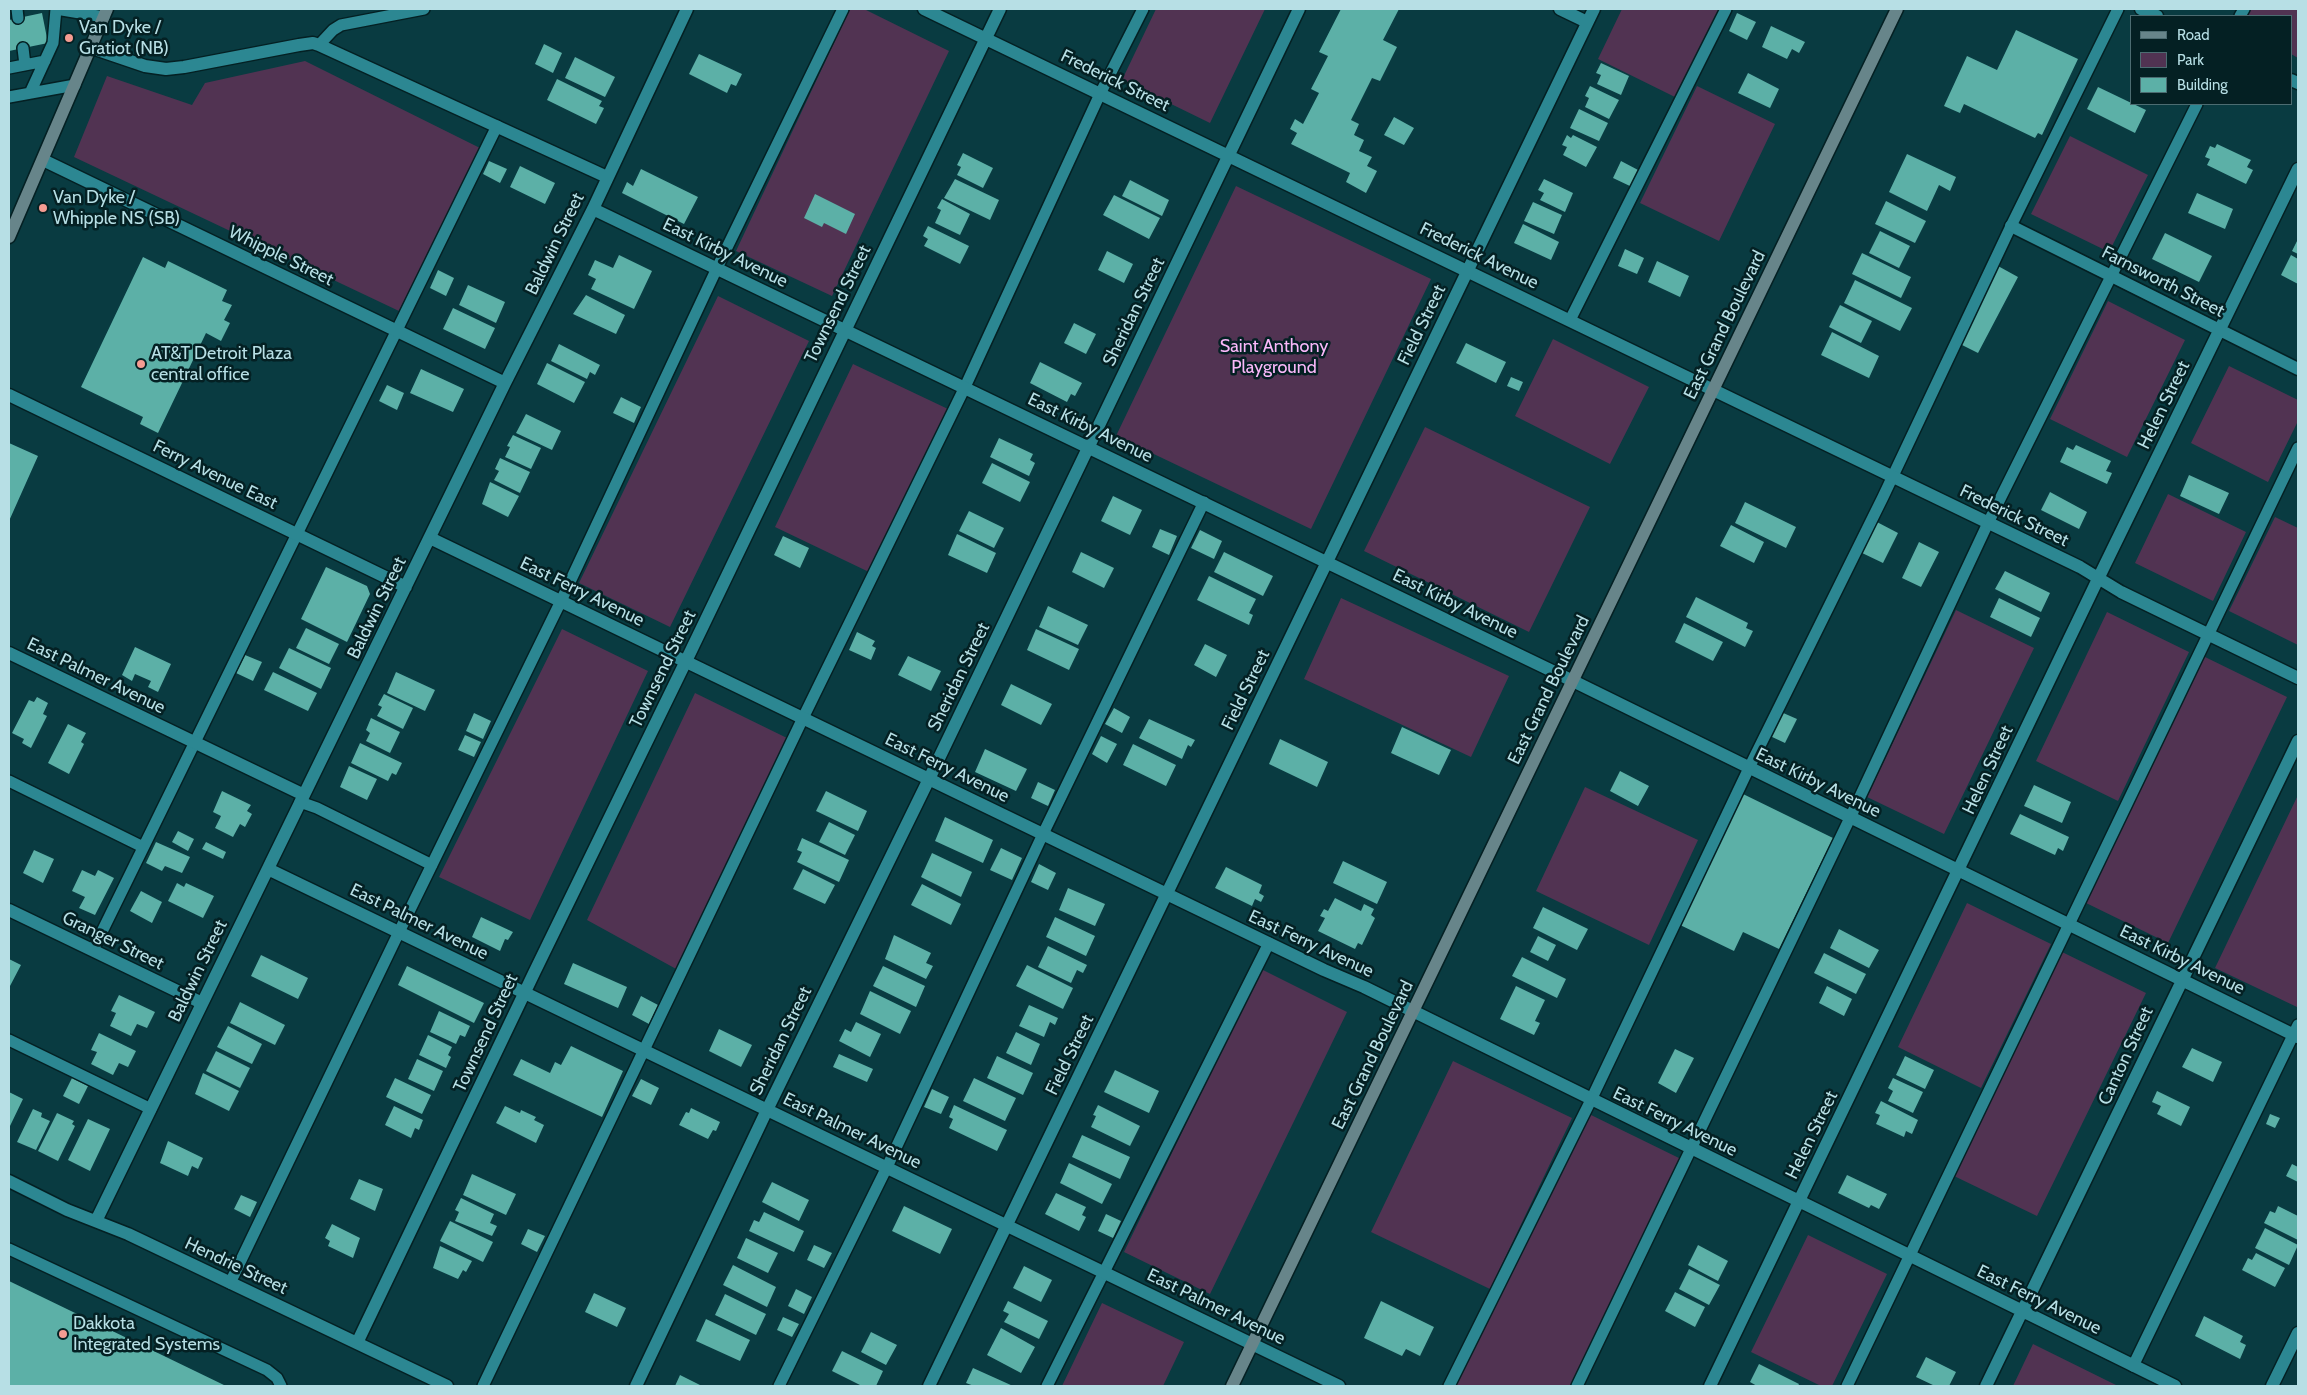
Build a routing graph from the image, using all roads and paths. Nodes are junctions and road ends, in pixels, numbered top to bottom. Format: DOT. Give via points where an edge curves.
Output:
graph roads {
  1 [pos="56,9"];
  2 [pos="424,9"];
  3 [pos="687,9"];
  4 [pos="843,9"];
  5 [pos="924,9"];
  6 [pos="1000,9"];
  7 [pos="1143,9"];
  8 [pos="1299,9"];
  9 [pos="1560,9"];
  10 [pos="1594,9"];
  11 [pos="1726,9"];
  12 [pos="1897,9"];
  13 [pos="2118,9"];
  14 [pos="2141,9"];
  15 [pos="9,10"];
  16 [pos="17,12"];
  17 [pos="106,13"];
  18 [pos="2155,15"];
  19 [pos="1587,22"];
  20 [pos="985,38"];
  21 [pos="319,45"];
  22 [pos="23,48"];
  23 [pos="92,48"];
  24 [pos="45,61"];
  25 [pos="25,64"];
  26 [pos="9,68"];
  27 [pos="75,85"];
  28 [pos="30,93"];
  29 [pos="1100,94"];
  30 [pos="9,97"];
  31 [pos="2197,105"];
  32 [pos="497,126"];
  33 [pos="1229,155"];
  34 [pos="42,160"];
  35 [pos="2298,169"];
  36 [pos="607,177"];
  37 [pos="593,209"];
  38 [pos="2011,226"];
  39 [pos="9,237"];
  40 [pos="717,268"];
  41 [pos="1467,270"];
  42 [pos="2112,276"];
  43 [pos="1570,320"];
  44 [pos="845,330"];
  45 [pos="2220,330"];
  46 [pos="398,331"];
  47 [pos="2298,369"];
  48 [pos="505,383"];
  49 [pos="965,387"];
  50 [pos="1713,390"];
  51 [pos="9,395"];
  52 [pos="1089,446"];
  53 [pos="2298,448"];
  54 [pos="1892,477"];
  55 [pos="1204,502"];
  56 [pos="1988,523"];
  57 [pos="298,535"];
  58 [pos="430,538"];
  59 [pos="1327,562"];
  60 [pos="2098,579"];
  61 [pos="406,587"];
  62 [pos="561,601"];
  63 [pos="2207,634"];
  64 [pos="9,653"];
  65 [pos="686,661"];
  66 [pos="2298,678"];
  67 [pos="1573,681"];
  68 [pos="803,718"];
  69 [pos="194,742"];
  70 [pos="2298,742"];
  71 [pos="1749,768"];
  72 [pos="929,779"];
  73 [pos="9,781"];
  74 [pos="302,799"];
  75 [pos="1850,818"];
  76 [pos="1043,834"];
  77 [pos="143,847"];
  78 [pos="432,865"];
  79 [pos="268,869"];
  80 [pos="1959,872"];
  81 [pos="1167,894"];
  82 [pos="9,910"];
  83 [pos="2067,924"];
  84 [pos="399,932"];
  85 [pos="1268,943"];
  86 [pos="93,950"];
  87 [pos="2182,978"];
  88 [pos="524,993"];
  89 [pos="202,1003"];
  90 [pos="1413,1012"];
  91 [pos="2297,1032"];
  92 [pos="9,1040"];
  93 [pos="644,1050"];
  94 [pos="1591,1100"];
  95 [pos="150,1109"];
  96 [pos="767,1110"];
  97 [pos="1691,1150"];
  98 [pos="887,1167"];
  99 [pos="9,1181"];
  100 [pos="1799,1203"];
  101 [pos="96,1221"];
  102 [pos="1007,1225"];
  103 [pos="9,1249"];
  104 [pos="1910,1257"];
  105 [pos="1103,1272"];
  106 [pos="230,1283"];
  107 [pos="2023,1312"];
  108 [pos="2298,1333"];
  109 [pos="358,1344"];
  110 [pos="1253,1344"];
  111 [pos="2133,1366"];
  112 [pos="281,1386"];
  113 [pos="447,1386"];
  114 [pos="483,1386"];
  115 [pos="636,1386"];
  116 [pos="779,1386"];
  117 [pos="929,1386"];
  118 [pos="1047,1386"];
  119 [pos="1232,1386"];
  120 [pos="1339,1386"];
  121 [pos="1449,1386"];
  122 [pos="1577,1386"];
  123 [pos="1710,1386"];
  124 [pos="1847,1386"];
  125 [pos="1986,1386"];
  126 [pos="2175,1386"];
  127 [pos="2272,1386"];
  1 -- 17 [label="lane"];
  1 -- 24 [label="lane" via="53,43"];
  2 -- 21 [label="lane" via="341,25"];
  3 -- 36 [label="street, Baldwin Street"];
  4 -- 40 [label="lane"];
  5 -- 20 [label="street"];
  6 -- 20 [label="street, Townsend Street"];
  7 -- 29 [label="lane"];
  8 -- 33 [label="street, Sheridan Street"];
  9 -- 19 [label="street"];
  10 -- 19 [label="street, Field Street"];
  11 -- 43 [label="lane"];
  12 -- 50 [label="main road, East Grand Boulevard"];
  13 -- 38 [label="lane"];
  14 -- 18 [label="street"];
  15 -- 16 [label="lane"];
  17 -- 23 [label="main road"];
  19 -- 41 [label="street, Field Street"];
  20 -- 29 [label="street, Frederick Street"];
  20 -- 44 [label="street, Townsend Street"];
  21 -- 23 [label="street" via="299,45 166,69 145,66"];
  21 -- 32 [label="street"];
  22 -- 25 [label="lane"];
  23 -- 27 [label="main road"];
  24 -- 25 [label="lane"];
  24 -- 28 [label="lane"];
  25 -- 26 [label="lane"];
  27 -- 28 [label="lane"];
  27 -- 34 [label="main road"];
  28 -- 30 [label="lane"];
  29 -- 33 [label="street, Frederick Street"];
  29 -- 49 [label="lane"];
  31 -- 42 [label="lane"];
  32 -- 36 [label="street"];
  32 -- 46 [label="lane"];
  33 -- 41 [label="street, Frederick Avenue"];
  33 -- 52 [label="street, Sheridan Street"];
  34 -- 39 [label="main road"];
  34 -- 46 [label="street, Whipple Street"];
  35 -- 45 [label="street, Helen Street"];
  36 -- 37 [label="street, Baldwin Street"];
  37 -- 40 [label="street, East Kirby Avenue"];
  37 -- 48 [label="street, Baldwin Street"];
  38 -- 42 [label="street, Farnsworth Street"];
  38 -- 54 [label="lane"];
  40 -- 44 [label="street, East Kirby Avenue"];
  40 -- 62 [label="lane"];
  41 -- 43 [label="street, Frederick Avenue"];
  41 -- 59 [label="street, Field Street"];
  42 -- 45 [label="street, Farnsworth Street"];
  42 -- 56 [label="lane"];
  43 -- 50 [label="street, Frederick Avenue"];
  44 -- 49 [label="street, East Kirby Avenue"];
  44 -- 65 [label="street, Townsend Street"];
  45 -- 47 [label="street, Farnsworth Street"];
  45 -- 60 [label="street, Helen Street"];
  46 -- 48 [label="street, Whipple Street"];
  46 -- 57 [label="lane"];
  48 -- 58 [label="street, Baldwin Street"];
  49 -- 52 [label="street, East Kirby Avenue"];
  49 -- 68 [label="lane"];
  50 -- 54 [label="street, Frederick Street"];
  50 -- 67 [label="main road, East Grand Boulevard"];
  51 -- 57 [label="street, Ferry Avenue East"];
  52 -- 55 [label="street, East Kirby Avenue"];
  52 -- 72 [label="street, Sheridan Street"];
  53 -- 63 [label="lane"];
  54 -- 56 [label="street, Frederick Street"];
  54 -- 71 [label="lane"];
  55 -- 59 [label="street, East Kirby Avenue"];
  55 -- 76 [label="lane"];
  56 -- 60 [label="street, Frederick Street" via="2080,567"];
  56 -- 75 [label="lane"];
  57 -- 61 [label="street, Ferry Avenue East"];
  57 -- 69 [label="lane"];
  58 -- 61 [label="street, Baldwin Street"];
  58 -- 62 [label="street, East Ferry Avenue"];
  59 -- 67 [label="street, East Kirby Avenue"];
  59 -- 81 [label="street, Field Street"];
  60 -- 63 [label="street, Frederick Street"];
  60 -- 80 [label="street, Helen Street"];
  61 -- 74 [label="street, Baldwin Street"];
  62 -- 65 [label="street, East Ferry Avenue"];
  62 -- 78 [label="lane"];
  63 -- 66 [label="street, Frederick Street"];
  63 -- 83 [label="lane"];
  64 -- 69 [label="street, East Palmer Avenue"];
  65 -- 68 [label="street, East Ferry Avenue"];
  65 -- 88 [label="street, Townsend Street"];
  67 -- 71 [label="street, East Kirby Avenue"];
  67 -- 90 [label="main road, East Grand Boulevard"];
  68 -- 72 [label="street, East Ferry Avenue"];
  68 -- 93 [label="lane"];
  69 -- 74 [label="street, East Palmer Avenue"];
  69 -- 77 [label="lane"];
  70 -- 87 [label="street, Canton Street"];
  71 -- 75 [label="street, East Kirby Avenue"];
  71 -- 94 [label="lane"];
  72 -- 76 [label="street, East Ferry Avenue"];
  72 -- 96 [label="street, Sheridan Street"];
  73 -- 77 [label="lane"];
  74 -- 78 [label="lane"];
  74 -- 79 [label="street, Baldwin Street"];
  75 -- 80 [label="street, East Kirby Avenue"];
  75 -- 97 [label="lane"];
  76 -- 81 [label="street, East Ferry Avenue"];
  76 -- 98 [label="lane"];
  77 -- 86 [label="lane"];
  78 -- 84 [label="lane"];
  79 -- 84 [label="street, East Palmer Avenue"];
  79 -- 89 [label="street, Baldwin Street"];
  80 -- 83 [label="street, East Kirby Avenue"];
  80 -- 100 [label="street, Helen Street"];
  81 -- 85 [label="street, East Ferry Avenue"];
  81 -- 102 [label="street, Field Street"];
  82 -- 86 [label="street, Granger Street"];
  83 -- 87 [label="street, East Kirby Avenue"];
  83 -- 104 [label="lane"];
  84 -- 88 [label="street, East Palmer Avenue"];
  84 -- 106 [label="lane"];
  85 -- 90 [label="street, East Ferry Avenue"];
  85 -- 105 [label="lane"];
  86 -- 89 [label="street, Granger Street"];
  87 -- 91 [label="street, East Kirby Avenue"];
  87 -- 107 [label="street, Canton Street"];
  88 -- 93 [label="street, East Palmer Avenue"];
  88 -- 109 [label="street, Townsend Street"];
  89 -- 95 [label="street, Baldwin Street"];
  90 -- 94 [label="street, East Ferry Avenue"];
  90 -- 110 [label="main road, East Grand Boulevard"];
  91 -- 111 [label="lane"];
  92 -- 95 [label="lane"];
  93 -- 96 [label="street, East Palmer Avenue"];
  93 -- 114 [label="lane"];
  94 -- 97 [label="street, East Ferry Avenue"];
  94 -- 121 [label="lane"];
  95 -- 101 [label="street, Baldwin Street"];
  96 -- 98 [label="street, East Palmer Avenue"];
  96 -- 115 [label="street, Sheridan Street"];
  97 -- 100 [label="street, East Ferry Avenue"];
  97 -- 122 [label="lane"];
  98 -- 102 [label="street, East Palmer Avenue"];
  98 -- 116 [label="lane"];
  99 -- 101 [label="street, Hendrie Street"];
  100 -- 104 [label="street, East Ferry Avenue"];
  100 -- 123 [label="street, Helen Street"];
  101 -- 106 [label="street, Hendrie Street"];
  102 -- 105 [label="street, East Palmer Avenue"];
  102 -- 117 [label="street, Field Street"];
  103 -- 112 [label="lane" via="267,1370"];
  104 -- 107 [label="street, East Ferry Avenue"];
  104 -- 124 [label="lane"];
  105 -- 110 [label="street, East Palmer Avenue"];
  105 -- 118 [label="lane"];
  106 -- 109 [label="street, Hendrie Street"];
  107 -- 111 [label="street, East Ferry Avenue"];
  107 -- 125 [label="street, Canton Street"];
  108 -- 127 [label="street"];
  109 -- 113 [label="street, Hendrie Street"];
  110 -- 119 [label="main road, East Grand Boulevard"];
  110 -- 120 [label="street, East Palmer Avenue"];
  111 -- 126 [label="street, East Ferry Avenue"];
}
